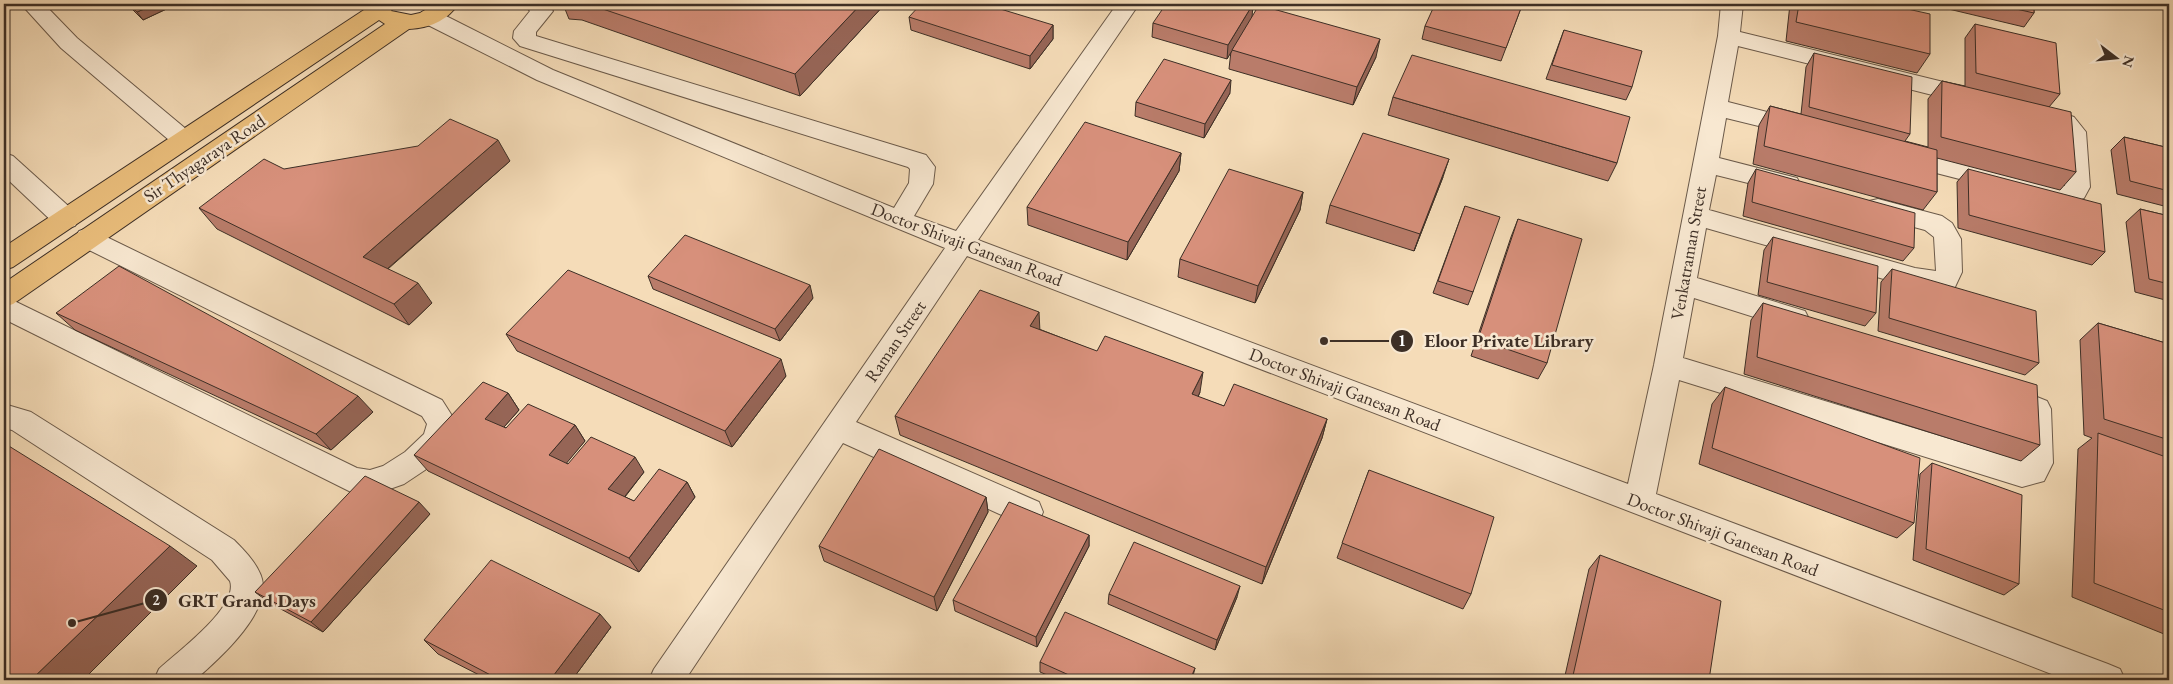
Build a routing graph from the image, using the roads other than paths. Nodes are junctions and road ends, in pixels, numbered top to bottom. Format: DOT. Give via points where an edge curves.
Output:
graph roads {
  1 [pos="32,4"];
  2 [pos="535,4"];
  3 [pos="1128,4"];
  4 [pos="1732,4"];
  5 [pos="382,6"];
  6 [pos="439,10"];
  7 [pos="405,22"];
  8 [pos="1729,36"];
  9 [pos="1715,107"];
  10 [pos="1819,134"];
  11 [pos="184,140"];
  12 [pos="1876,148"];
  13 [pos="4,162"];
  14 [pos="1704,162"];
  15 [pos="1808,190"];
  16 [pos="1854,202"];
  17 [pos="1695,215"];
  18 [pos="66,219"];
  19 [pos="899,220"];
  20 [pos="88,238"];
  21 [pos="962,243"];
  22 [pos="4,260"];
  23 [pos="1682,284"];
  24 [pos="4,296"];
  25 [pos="4,307"];
  26 [pos="1822,328"];
  27 [pos="1668,365"];
  28 [pos="2018,388"];
  29 [pos="4,416"];
  30 [pos="837,427"];
  31 [pos="1639,501"];
  32 [pos="1028,512"];
  33 [pos="171,680"];
  34 [pos="666,680"];
  35 [pos="2108,680"];
  1 -- 11 [label="street" via="69,44"];
  2 -- 19 [label="street" via="542,11 525,32 524,38 528,41 917,162 923,167 921,184"];
  3 -- 21 [label="street, Raman Street"];
  4 -- 8 [label="street, Venkatraman Street"];
  5 -- 7 [label="main road, Sir Thyagaraya Road" via="383,15"];
  5 -- 11 [label="main road, Sir Thyagaraya Road"];
  6 -- 7 [label="main road, Sir Thyagaraya Road"];
  6 -- 19 [label="street, Doctor Shivaji Ganesan Road" via="520,64"];
  7 -- 20 [label="main road, Sir Thyagaraya Road"];
  8 -- 9 [label="street, Venkatraman Street"];
  8 -- 12 [label="street" via="2054,118 2074,132 2078,187 2068,195 2057,195"];
  9 -- 10 [label="street"];
  9 -- 14 [label="street, Venkatraman Street"];
  11 -- 18 [label="main road, Sir Thyagaraya Road"];
  13 -- 18 [label="street"];
  14 -- 15 [label="street"];
  14 -- 17 [label="street, Venkatraman Street"];
  16 -- 17 [label="street" via="1934,223 1944,230 1948,239 1949,272 1946,280 1915,278"];
  17 -- 23 [label="street, Venkatraman Street"];
  18 -- 22 [label="main road, Sir Thyagaraya Road"];
  19 -- 21 [label="street, Doctor Shivaji Ganesan Road"];
  20 -- 24 [label="main road, Sir Thyagaraya Road"];
  20 -- 25 [label="street" via="432,408 442,422 436,441 415,461 393,475 370,483 353,480"];
  21 -- 30 [label="street, Raman Street"];
  21 -- 31 [label="street, Doctor Shivaji Ganesan Road"];
  23 -- 26 [label="street"];
  23 -- 27 [label="street, Venkatraman Street"];
  27 -- 28 [label="street" via="2022,474 2033,472 2038,463 2038,407 2031,396"];
  27 -- 31 [label="street, Venkatraman Street"];
  29 -- 33 [label="street" via="21,420 223,550 238,566 247,585 244,602 231,622"];
  30 -- 32 [label="street"];
  30 -- 34 [label="street, Raman Street"];
  31 -- 35 [label="street, Doctor Shivaji Ganesan Road"];
}
